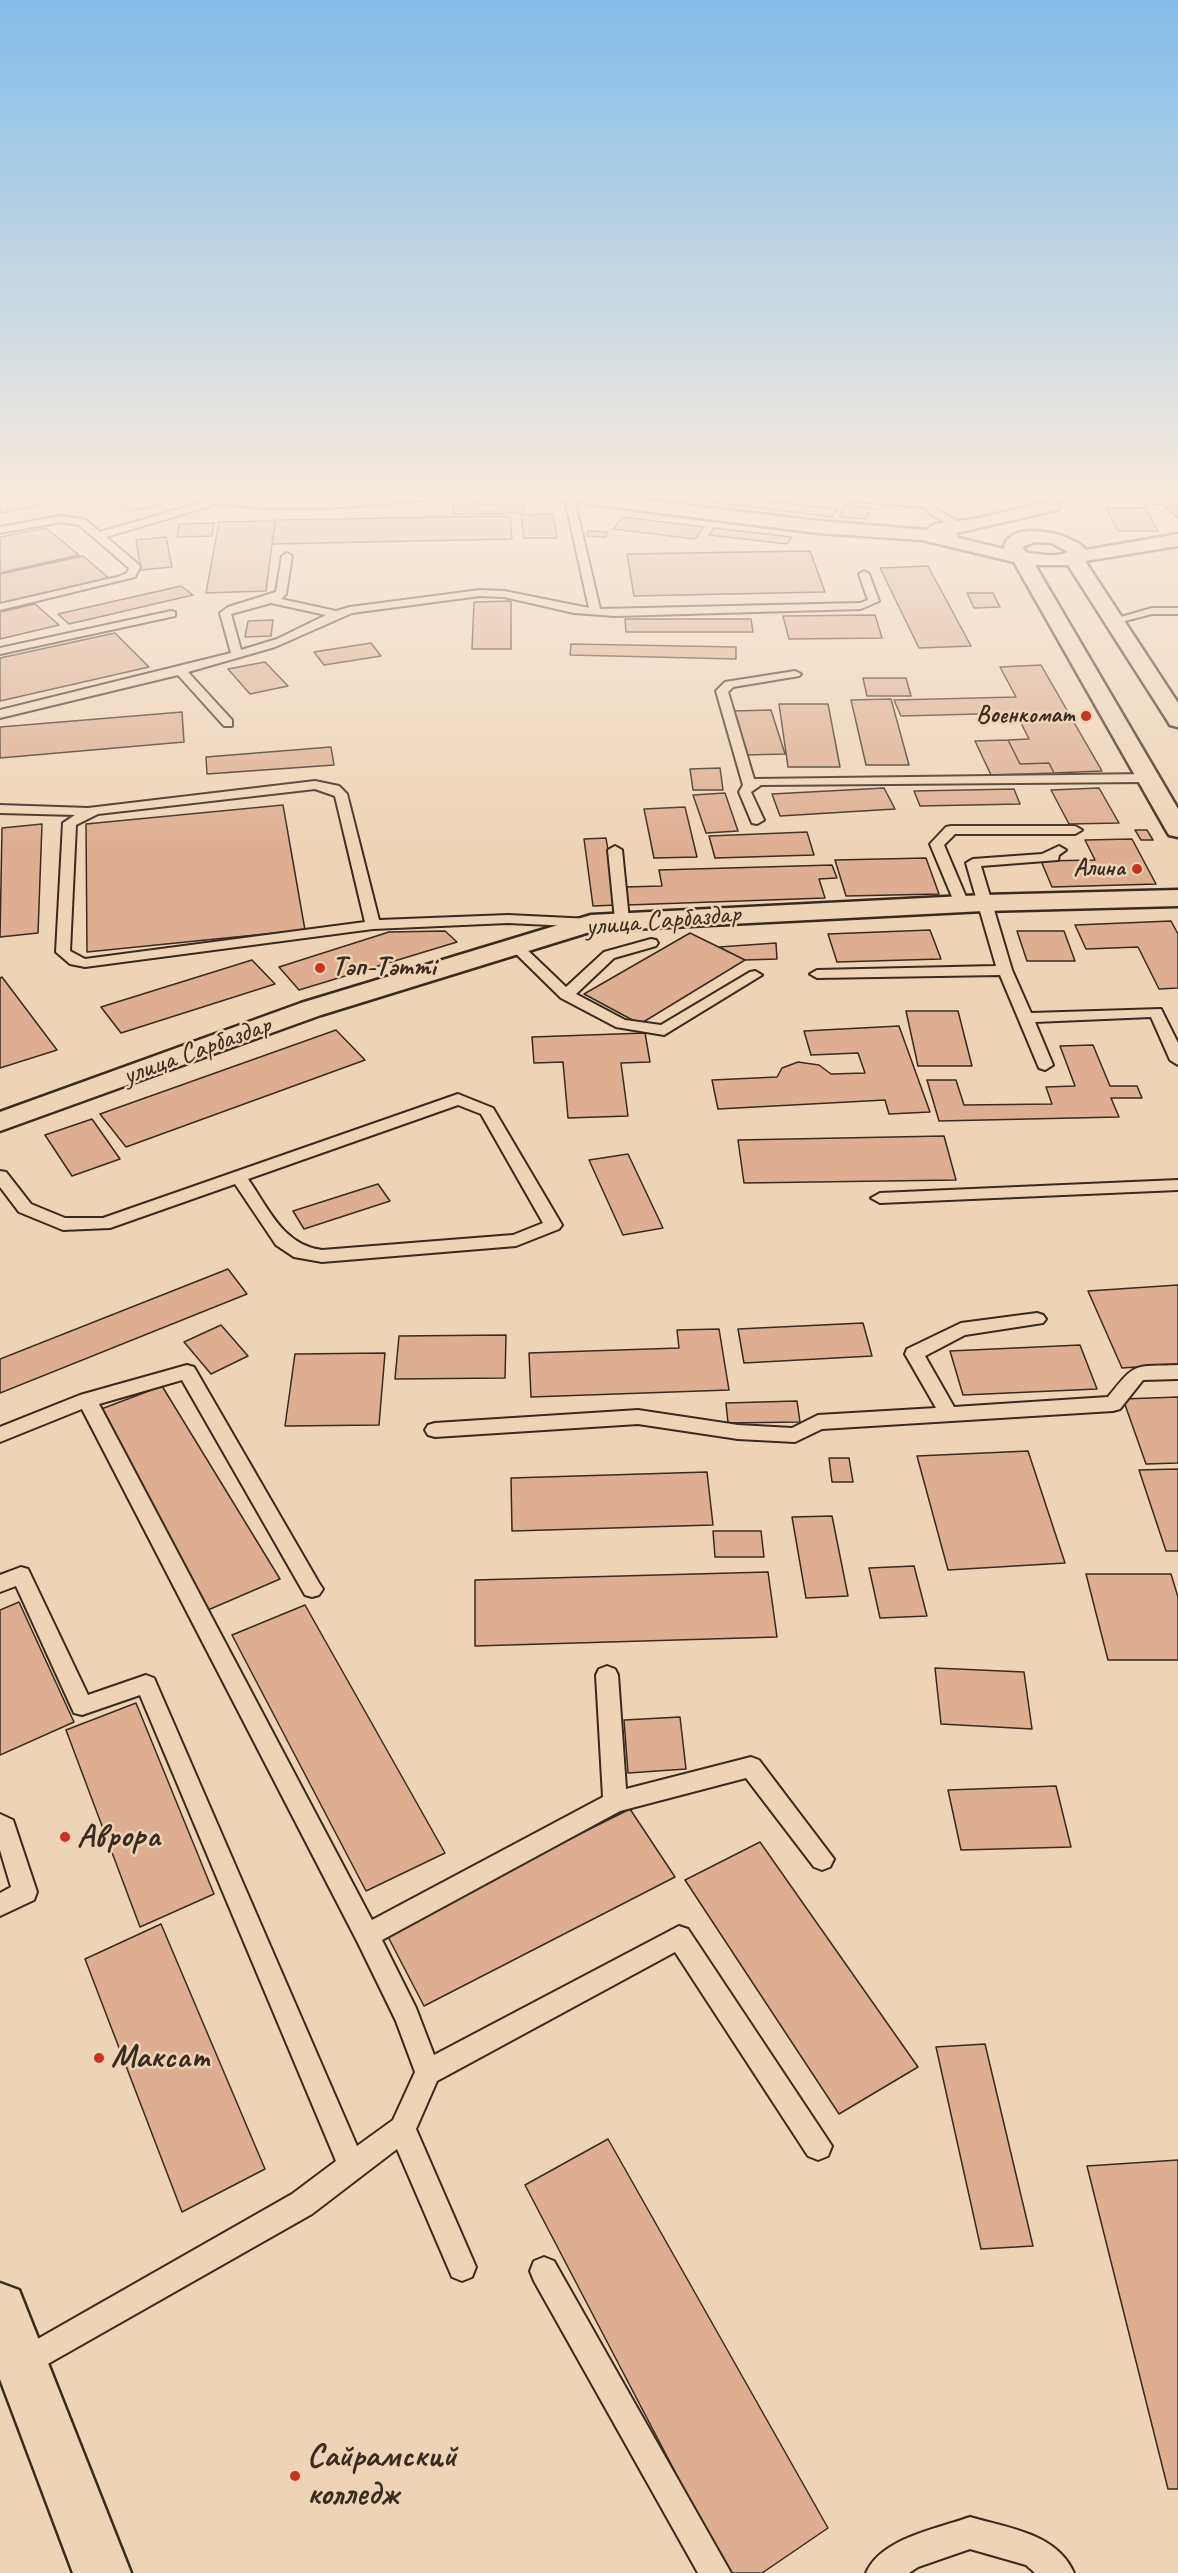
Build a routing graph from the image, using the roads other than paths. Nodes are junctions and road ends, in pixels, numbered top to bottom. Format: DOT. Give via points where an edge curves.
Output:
graph roads {
  1 [pos="171,614"];
  2 [pos="225,614"];
  3 [pos="334,614"];
  4 [pos="1057,614"];
  5 [pos="1109,614"];
  6 [pos="1140,614"];
  7 [pos="1113,621"];
  8 [pos="0,651"];
  9 [pos="237,655"];
  10 [pos="180,672"];
  11 [pos="795,674"];
  12 [pos="0,714"];
  13 [pos="1178,720"];
  14 [pos="228,723"];
  15 [pos="1148,778"];
  16 [pos="749,785"];
  17 [pos="0,809"];
  18 [pos="87,812"];
  19 [pos="757,820"];
  20 [pos="1075,830"];
  21 [pos="1178,830"];
  22 [pos="615,850"];
  23 [pos="1059,850"];
  24 [pos="1178,898"];
  25 [pos="973,903"];
  26 [pos="622,920"];
  27 [pos="591,922"];
  28 [pos="373,926"];
  29 [pos="651,943"];
  30 [pos="515,946"];
  31 [pos="1005,970"];
  32 [pos="817,974"];
  33 [pos="755,975"];
  34 [pos="566,995"];
  35 [pos="1025,1018"];
  36 [pos="1178,1060"];
  37 [pos="1045,1065"];
  38 [pos="0,1122"];
  39 [pos="0,1176"];
  40 [pos="238,1176"];
  41 [pos="1178,1185"];
  42 [pos="880,1198"];
  43 [pos="1037,1319"];
  44 [pos="1178,1372"];
  45 [pos="87,1400"];
  46 [pos="949,1414"];
  47 [pos="435,1430"];
  48 [pos="0,1435"];
  49 [pos="0,1584"];
  50 [pos="312,1589"];
  51 [pos="607,1675"];
  52 [pos="615,1802"];
  53 [pos="0,1824"];
  54 [pos="822,1859"];
  55 [pos="0,1905"];
  56 [pos="367,1935"];
  57 [pos="428,2072"];
  58 [pos="402,2129"];
  59 [pos="818,2146"];
  60 [pos="352,2166"];
  61 [pos="462,2267"];
  62 [pos="544,2271"];
  63 [pos="0,2309"];
  64 [pos="21,2363"];
  65 [pos="102,2573"];
  66 [pos="715,2573"];
  67 [pos="882,2573"];
  68 [pos="1058,2573"];
  1 -- 8 [label="lane"];
  2 -- 9 [label="lane"];
  3 -- 9 [label="lane" via="287,639"];
  4 -- 15 [label="main road"];
  5 -- 7 [label="main road"];
  6 -- 7 [label="lane"];
  7 -- 13 [label="main road"];
  9 -- 10 [label="lane"];
  10 -- 12 [label="lane"];
  10 -- 14 [label="lane"];
  11 -- 16 [label="lane" via="729,684 722,691"];
  15 -- 16 [label="lane" via="770,779"];
  15 -- 21 [label="main road"];
  16 -- 19 [label="lane" via="745,792"];
  17 -- 18 [label="lane"];
  18 -- 28 [label="lane" via="315,785 334,789 341,794"];
  18 -- 28 [label="lane" via="70,823 63,952 75,961 94,962"];
  20 -- 25 [label="lane" via="951,830 937,843"];
  22 -- 26 [label="lane"];
  23 -- 25 [label="lane" via="1048,855 1053,857 973,863"];
  24 -- 25 [label="main road, улица Сарбаздар"];
  25 -- 26 [label="main road, улица Сарбаздар"];
  25 -- 31 [label="lane"];
  26 -- 27 [label="main road, улица Сарбаздар"];
  27 -- 28 [label="lane" via="508,919"];
  27 -- 30 [label="main road, улица Сарбаздар"];
  29 -- 34 [label="lane" via="609,955"];
  30 -- 34 [label="lane"];
  30 -- 38 [label="main road, улица Сарбаздар" via="310,1009"];
  31 -- 32 [label="lane"];
  31 -- 35 [label="lane"];
  33 -- 34 [label="lane" via="664,1030 621,1024"];
  35 -- 36 [label="lane" via="1156,1012"];
  35 -- 37 [label="lane"];
  39 -- 40 [label="lane" via="25,1208 63,1224 104,1224"];
  40 -- 40 [label="lane" via="458,1099 487,1111 553,1225 516,1240 322,1256 300,1253 282,1241"];
  41 -- 42 [label="lane"];
  43 -- 46 [label="lane" via="961,1329 914,1354"];
  44 -- 46 [label="lane" via="1138,1373 1113,1404"];
  45 -- 48 [label="lane"];
  45 -- 50 [label="lane" via="187,1372"];
  45 -- 56 [label="lane"];
  46 -- 47 [label="lane" via="818,1422 795,1435 738,1432 638,1416"];
  49 -- 60 [label="lane" via="21,1575 82,1706 146,1684"];
  51 -- 52 [label="lane"];
  52 -- 54 [label="lane" via="751,1767"];
  52 -- 56 [label="lane"];
  53 -- 55 [label="lane" via="5,1827 25,1892"];
  56 -- 57 [label="lane" via="407,2017"];
  57 -- 58 [label="lane"];
  57 -- 59 [label="lane" via="679,1937"];
  58 -- 60 [label="lane"];
  58 -- 61 [label="lane"];
  60 -- 64 [label="lane" via="302,2204"];
  62 -- 66 [label="lane"];
  63 -- 64 [label="main road"];
  64 -- 65 [label="main road"];
  67 -- 68 [label="lane" via="909,2554 970,2533 1035,2552"];
}
